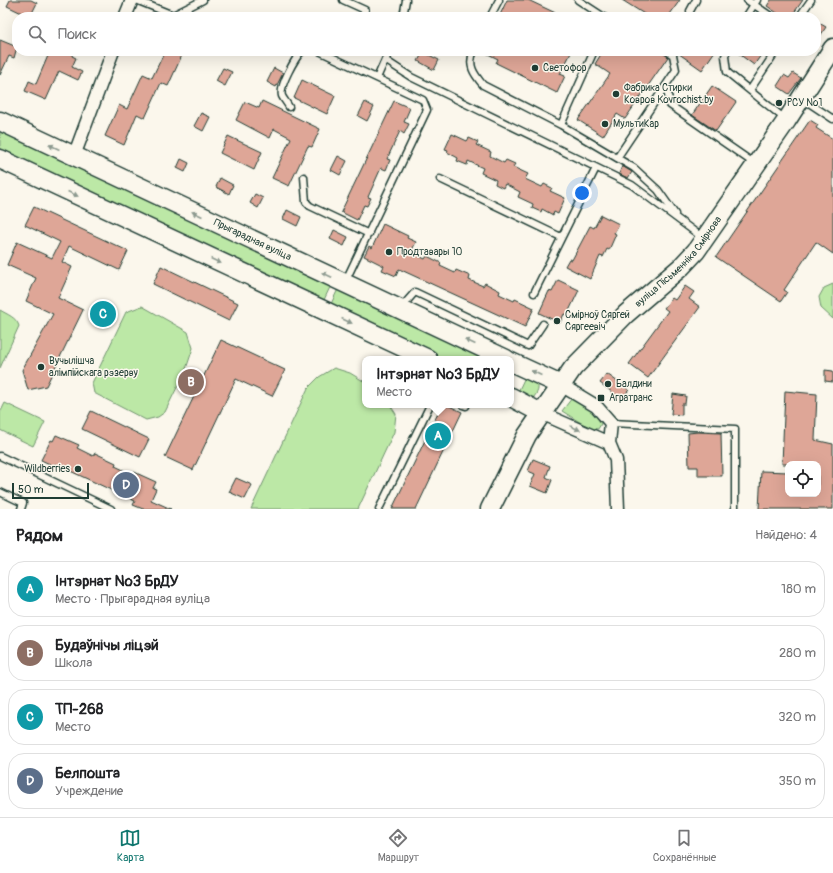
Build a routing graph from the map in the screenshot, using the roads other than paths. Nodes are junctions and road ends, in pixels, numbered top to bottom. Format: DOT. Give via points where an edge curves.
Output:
graph roads {
  1 [pos="132,0"];
  2 [pos="136,0"];
  3 [pos="203,0"];
  4 [pos="343,0"];
  5 [pos="406,0"];
  6 [pos="499,0"];
  7 [pos="578,0"];
  8 [pos="696,0"];
  9 [pos="747,0"];
  10 [pos="811,0"];
  11 [pos="756,2"];
  12 [pos="365,10"];
  13 [pos="690,11"];
  14 [pos="127,12"];
  15 [pos="166,12"];
  16 [pos="179,12"];
  17 [pos="404,12"];
  18 [pos="493,12"];
  19 [pos="596,12"];
  20 [pos="749,12"];
  21 [pos="767,12"];
  22 [pos="803,12"];
  23 [pos="833,48"];
  24 [pos="111,56"];
  25 [pos="298,56"];
  26 [pos="330,56"];
  27 [pos="388,56"];
  28 [pos="472,56"];
  29 [pos="592,56"];
  30 [pos="673,56"];
  31 [pos="725,56"];
  32 [pos="773,56"];
  33 [pos="386,60"];
  34 [pos="377,78"];
  35 [pos="666,85"];
  36 [pos="750,90"];
  37 [pos="802,98"];
  38 [pos="289,107"];
  39 [pos="833,119"];
  40 [pos="787,120"];
  41 [pos="0,122"];
  42 [pos="561,125"];
  43 [pos="74,156"];
  44 [pos="617,158"];
  45 [pos="0,159"];
  46 [pos="756,165"];
  47 [pos="596,168"];
  48 [pos="304,177"];
  49 [pos="440,179"];
  50 [pos="679,219"];
  51 [pos="369,234"];
  52 [pos="561,237"];
  53 [pos="704,239"];
  54 [pos="345,283"];
  55 [pos="534,293"];
  56 [pos="400,309"];
  57 [pos="543,324"];
  58 [pos="422,356"];
  59 [pos="500,356"];
  60 [pos="514,363"];
  61 [pos="561,385"];
  62 [pos="514,399"];
  63 [pos="429,408"];
  64 [pos="541,413"];
  65 [pos="611,423"];
  66 [pos="610,443"];
  67 [pos="0,456"];
  68 [pos="0,492"];
  69 [pos="21,509"];
  70 [pos="111,509"];
  71 [pos="379,509"];
  72 [pos="490,509"];
  73 [pos="618,509"];
  74 [pos="735,509"];
  1 -- 14 [label="street"];
  2 -- 15 [label="lane"];
  3 -- 16 [label="lane"];
  4 -- 12 [label="lane"];
  5 -- 17 [label="lane"];
  6 -- 18 [label="lane"];
  7 -- 19 [label="lane"];
  8 -- 13 [label="lane"];
  9 -- 11 [label="lane"];
  10 -- 22 [label="lane"];
  11 -- 20 [label="lane"];
  11 -- 21 [label="lane"];
  23 -- 37 [label="street, вуліца Пісьменніка Смірнова"];
  24 -- 43 [label="street"];
  25 -- 38 [label="lane" via="282,87 282,95"];
  26 -- 34 [label="lane"];
  27 -- 33 [label="lane"];
  28 -- 42 [label="lane" via="474,74 483,85"];
  29 -- 42 [label="lane"];
  30 -- 35 [label="lane" via="676,70"];
  31 -- 36 [label="lane" via="727,72"];
  32 -- 36 [label="lane"];
  33 -- 34 [label="lane"];
  33 -- 47 [label="lane" via="411,77"];
  34 -- 51 [label="lane" via="423,100 427,110"];
  35 -- 44 [label="lane"];
  35 -- 46 [label="lane" via="670,105"];
  36 -- 40 [label="lane"];
  37 -- 39 [label="lane"];
  37 -- 40 [label="street, вуліца Пісьменніка Смірнова"];
  40 -- 46 [label="street, вуліца Пісьменніка Смірнова"];
  43 -- 41 [label="street, Прыгарадная вуліца, one-way"];
  42 -- 44 [label="lane"];
  54 -- 43 [label="street, Прыгарадная вуліца, one-way"];
  44 -- 50 [label="lane" via="634,168 658,190"];
  45 -- 58 [label="street, one-way"];
  46 -- 53 [label="street, вуліца Пісьменніка Смірнова"];
  47 -- 50 [label="lane" via="632,185"];
  47 -- 52 [label="lane"];
  48 -- 51 [label="lane" via="306,202 310,206"];
  49 -- 52 [label="lane"];
  50 -- 53 [label="lane"];
  51 -- 54 [label="lane"];
  52 -- 55 [label="lane"];
  53 -- 61 [label="street, вуліца Пісьменніка Смірнова" via="681,267 626,314 573,368"];
  54 -- 56 [label="street, Прыгарадная вуліца"];
  56 -- 57 [label="lane" via="415,292 528,346"];
  59 -- 56 [label="street, Прыгарадная вуліца, one-way"];
  61 -- 60 [label="street, one-way"];
  61 -- 64 [label="street, вуліца Пісьменніка Смірнова"];
  61 -- 65 [label="street" via="596,406"];
  62 -- 64 [label="street"];
  63 -- 71 [label="lane"];
  64 -- 66 [label="street, one-way"];
  64 -- 72 [label="street, вуліца Пісьменніка Смірнова" via="527,435"];
  65 -- 66 [label="street"];
  65 -- 74 [label="lane" via="735,429"];
  66 -- 73 [label="street" via="616,460"];
  67 -- 70 [label="lane"];
  68 -- 69 [label="lane" via="23,503"];
}
